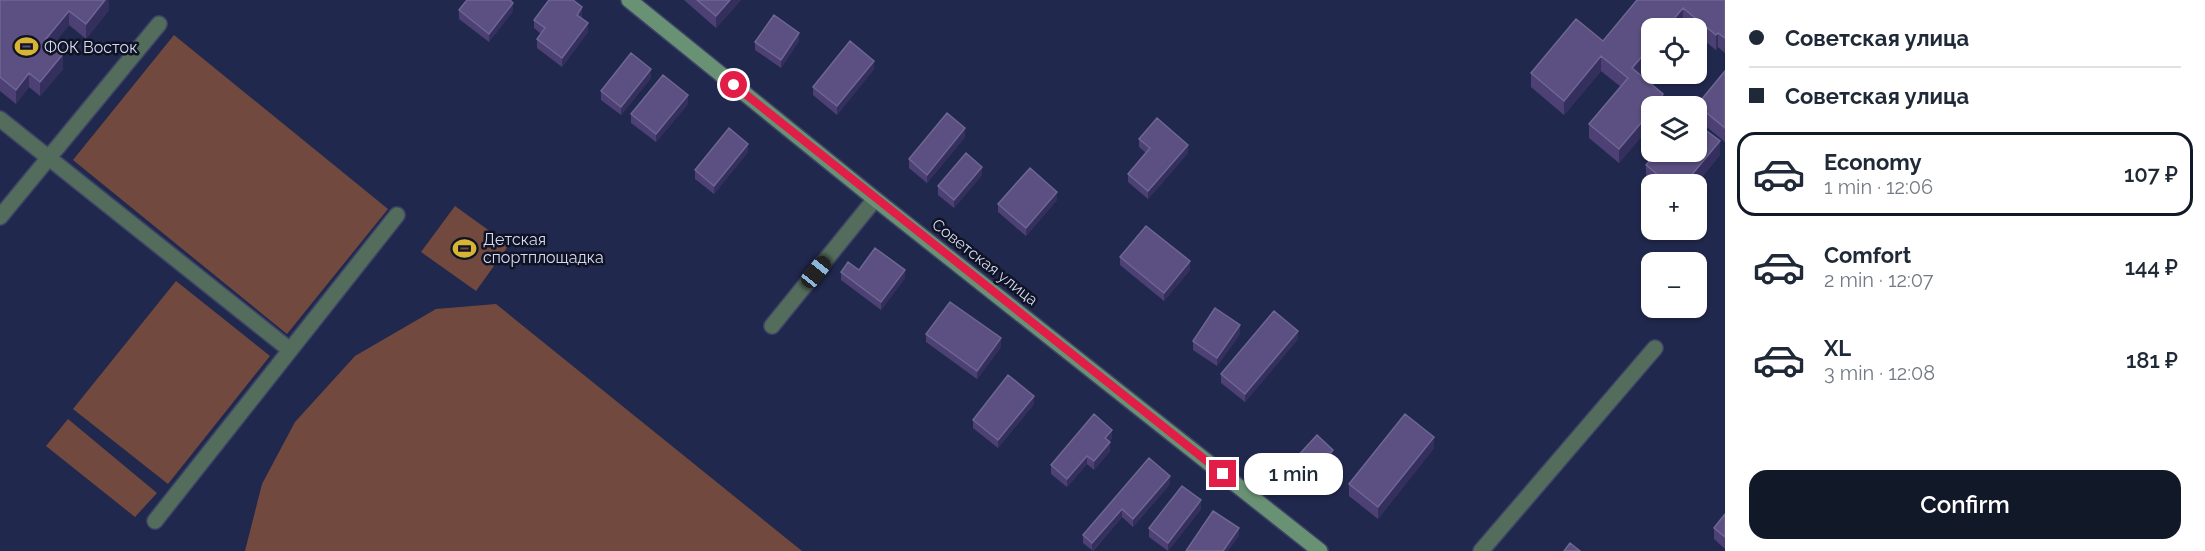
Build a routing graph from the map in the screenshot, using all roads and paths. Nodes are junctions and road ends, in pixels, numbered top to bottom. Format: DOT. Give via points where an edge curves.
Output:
graph roads {
  1 [pos="628,0"];
  2 [pos="159,24"];
  3 [pos="0,119"];
  4 [pos="48,159"];
  5 [pos="875,199"];
  6 [pos="397,216"];
  7 [pos="0,217"];
  8 [pos="771,326"];
  9 [pos="1655,348"];
  10 [pos="290,350"];
  11 [pos="155,521"];
  12 [pos="1320,551"];
  13 [pos="1481,551"];
  1 -- 5 [label="main road, Советская улица"];
  2 -- 4 [label="lane"];
  3 -- 4 [label="lane"];
  4 -- 7 [label="lane"];
  4 -- 10 [label="lane"];
  5 -- 8 [label="lane"];
  5 -- 12 [label="main road, Советская улица"];
  6 -- 10 [label="lane"];
  9 -- 13 [label="lane"];
  10 -- 11 [label="lane"];
}
